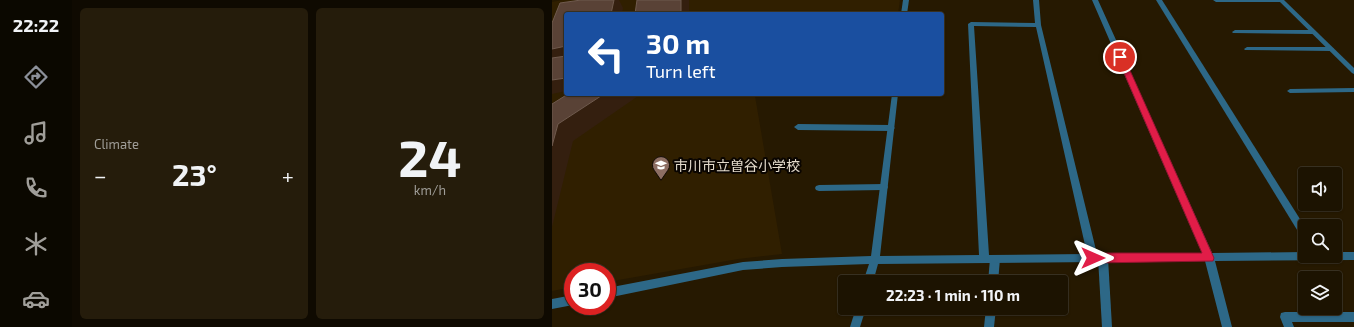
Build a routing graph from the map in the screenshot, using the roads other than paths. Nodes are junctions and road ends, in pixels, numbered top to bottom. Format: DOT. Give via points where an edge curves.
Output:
graph roads {
  1 [pos="906,0"];
  2 [pos="1036,0"];
  3 [pos="1095,0"];
  4 [pos="1159,0"];
  5 [pos="1216,0"];
  6 [pos="1281,0"];
  7 [pos="904,12"];
  8 [pos="1038,25"];
  9 [pos="1235,32"];
  10 [pos="1313,32"];
  11 [pos="1247,49"];
  12 [pos="1331,49"];
  13 [pos="1354,72"];
  14 [pos="1354,90"];
  15 [pos="1290,91"];
  16 [pos="895,96"];
  17 [pos="798,127"];
  18 [pos="891,128"];
  19 [pos="884,187"];
  20 [pos="819,188"];
  21 [pos="1298,224"];
  22 [pos="1298,256"];
  23 [pos="1342,256"];
  24 [pos="1354,256"];
  25 [pos="1098,258"];
  26 [pos="1209,258"];
  27 [pos="984,259"];
  28 [pos="995,259"];
  29 [pos="875,260"];
  30 [pos="870,275"];
  31 [pos="994,275"];
  32 [pos="616,291"];
  33 [pos="564,302"];
  34 [pos="552,304"];
  35 [pos="859,315"];
  36 [pos="991,315"];
  37 [pos="1354,317"];
  38 [pos="855,327"];
  39 [pos="990,327"];
  40 [pos="1107,327"];
  41 [pos="1227,327"];
  42 [pos="1289,327"];
  1 -- 7 [label="street"];
  2 -- 8 [label="street"];
  3 -- 26 [label="street"];
  4 -- 21 [label="street"];
  5 -- 6 [label="street"];
  6 -- 10 [label="street"];
  8 -- 25 [label="street"];
  8 -- 27 [label="street" via="971,24"];
  9 -- 10 [label="street"];
  10 -- 12 [label="street"];
  11 -- 12 [label="street"];
  12 -- 13 [label="street"];
  14 -- 15 [label="street"];
  16 -- 18 [label="street"];
  17 -- 18 [label="street"];
  18 -- 19 [label="street"];
  19 -- 20 [label="street"];
  19 -- 29 [label="street"];
  22 -- 26 [label="street"];
  23 -- 24 [label="street"];
  25 -- 26 [label="street"];
  25 -- 28 [label="street"];
  25 -- 40 [label="street"];
  26 -- 41 [label="street"];
  27 -- 28 [label="street"];
  27 -- 29 [label="street"];
  28 -- 31 [label="street"];
  29 -- 30 [label="street"];
  29 -- 32 [label="street" via="743,266"];
  33 -- 34 [label="street"];
  35 -- 38 [label="street"];
  36 -- 39 [label="street"];
  37 -- 42 [label="street" via="1285,317"];
}
